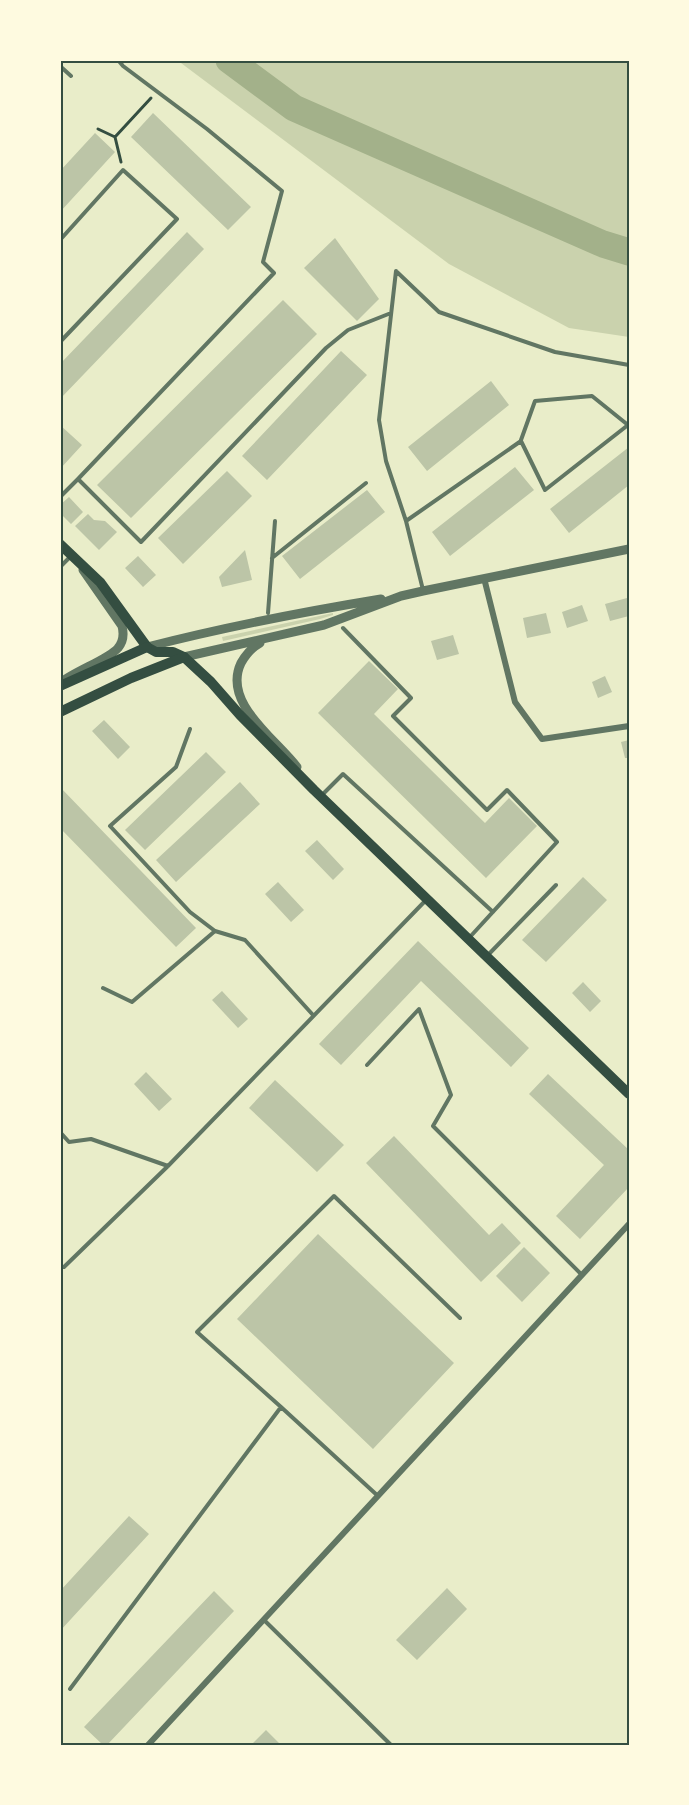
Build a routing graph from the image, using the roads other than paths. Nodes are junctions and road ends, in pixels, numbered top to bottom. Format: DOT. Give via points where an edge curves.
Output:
graph roads {
  1 [pos="118,60"];
  2 [pos="60,66"];
  3 [pos="71,76"];
  4 [pos="60,240"];
  5 [pos="391,313"];
  6 [pos="60,342"];
  7 [pos="629,364"];
  8 [pos="629,426"];
  9 [pos="521,441"];
  10 [pos="78,478"];
  11 [pos="366,483"];
  12 [pos="60,497"];
  13 [pos="275,521"];
  14 [pos="406,521"];
  15 [pos="60,544"];
  16 [pos="629,549"];
  17 [pos="73,557"];
  18 [pos="272,558"];
  19 [pos="60,567"];
  20 [pos="484,578"];
  21 [pos="423,591"];
  22 [pos="401,596"];
  23 [pos="268,613"];
  24 [pos="343,628"];
  25 [pos="272,637"];
  26 [pos="147,646"];
  27 [pos="184,657"];
  28 [pos="60,685"];
  29 [pos="60,712"];
  30 [pos="629,726"];
  31 [pos="190,729"];
  32 [pos="318,793"];
  33 [pos="556,885"];
  34 [pos="427,899"];
  35 [pos="493,912"];
  36 [pos="215,931"];
  37 [pos="468,939"];
  38 [pos="487,957"];
  39 [pos="103,988"];
  40 [pos="313,1015"];
  41 [pos="367,1065"];
  42 [pos="629,1094"];
  43 [pos="60,1132"];
  44 [pos="168,1166"];
  45 [pos="629,1224"];
  46 [pos="60,1267"];
  47 [pos="582,1275"];
  48 [pos="460,1318"];
  49 [pos="281,1407"];
  50 [pos="378,1496"];
  51 [pos="264,1620"];
  52 [pos="69,1689"];
  53 [pos="148,1745"];
  54 [pos="391,1745"];
  1 -- 10 [label="lane" via="282,191 263,262 274,273"];
  2 -- 3 [label="lane"];
  4 -- 6 [label="lane" via="123,170 177,219"];
  5 -- 7 [label="lane" via="396,271 440,312 555,352"];
  5 -- 10 [label="lane" via="348,330 326,348 141,542"];
  5 -- 14 [label="lane" via="379,420 386,461"];
  8 -- 9 [label="lane" via="592,396 535,401"];
  8 -- 9 [label="lane" via="545,490"];
  9 -- 14 [label="lane"];
  10 -- 12 [label="lane"];
  11 -- 18 [label="lane"];
  13 -- 18 [label="lane"];
  14 -- 21 [label="lane"];
  15 -- 17 [label="main road"];
  16 -- 20 [label="street"];
  17 -- 19 [label="lane"];
  17 -- 26 [label="main road" via="100,582"];
  17 -- 28 [label="street" via="124,633 119,648 112,654 73,673"];
  18 -- 23 [label="lane"];
  20 -- 21 [label="street"];
  20 -- 30 [label="street" via="515,702 542,739"];
  21 -- 22 [label="street"];
  22 -- 25 [label="street" via="324,626"];
  22 -- 26 [label="street"];
  24 -- 35 [label="lane" via="411,698 393,716 486,810 507,790 557,842"];
  25 -- 27 [label="street"];
  25 -- 32 [label="street" via="257,644 243,658 237,690 245,709"];
  26 -- 27 [label="main road" via="156,652"];
  26 -- 28 [label="main road"];
  27 -- 29 [label="main road"];
  27 -- 32 [label="main road"];
  31 -- 36 [label="lane" via="176,766 110,826 190,912"];
  32 -- 34 [label="main road"];
  32 -- 35 [label="lane" via="343,774"];
  33 -- 38 [label="lane"];
  34 -- 37 [label="main road"];
  34 -- 40 [label="lane"];
  35 -- 37 [label="lane"];
  36 -- 39 [label="lane" via="132,1002"];
  36 -- 40 [label="lane" via="245,940"];
  37 -- 38 [label="main road"];
  38 -- 42 [label="main road"];
  40 -- 44 [label="lane"];
  41 -- 47 [label="lane" via="419,1009 451,1095 433,1126"];
  43 -- 44 [label="lane" via="69,1142 91,1139"];
  44 -- 46 [label="lane" via="64,1268"];
  45 -- 47 [label="street"];
  47 -- 50 [label="street"];
  48 -- 49 [label="lane" via="334,1196 197,1332"];
  49 -- 50 [label="lane"];
  49 -- 52 [label="lane"];
  50 -- 51 [label="street"];
  51 -- 53 [label="street"];
  51 -- 54 [label="lane"];
}
